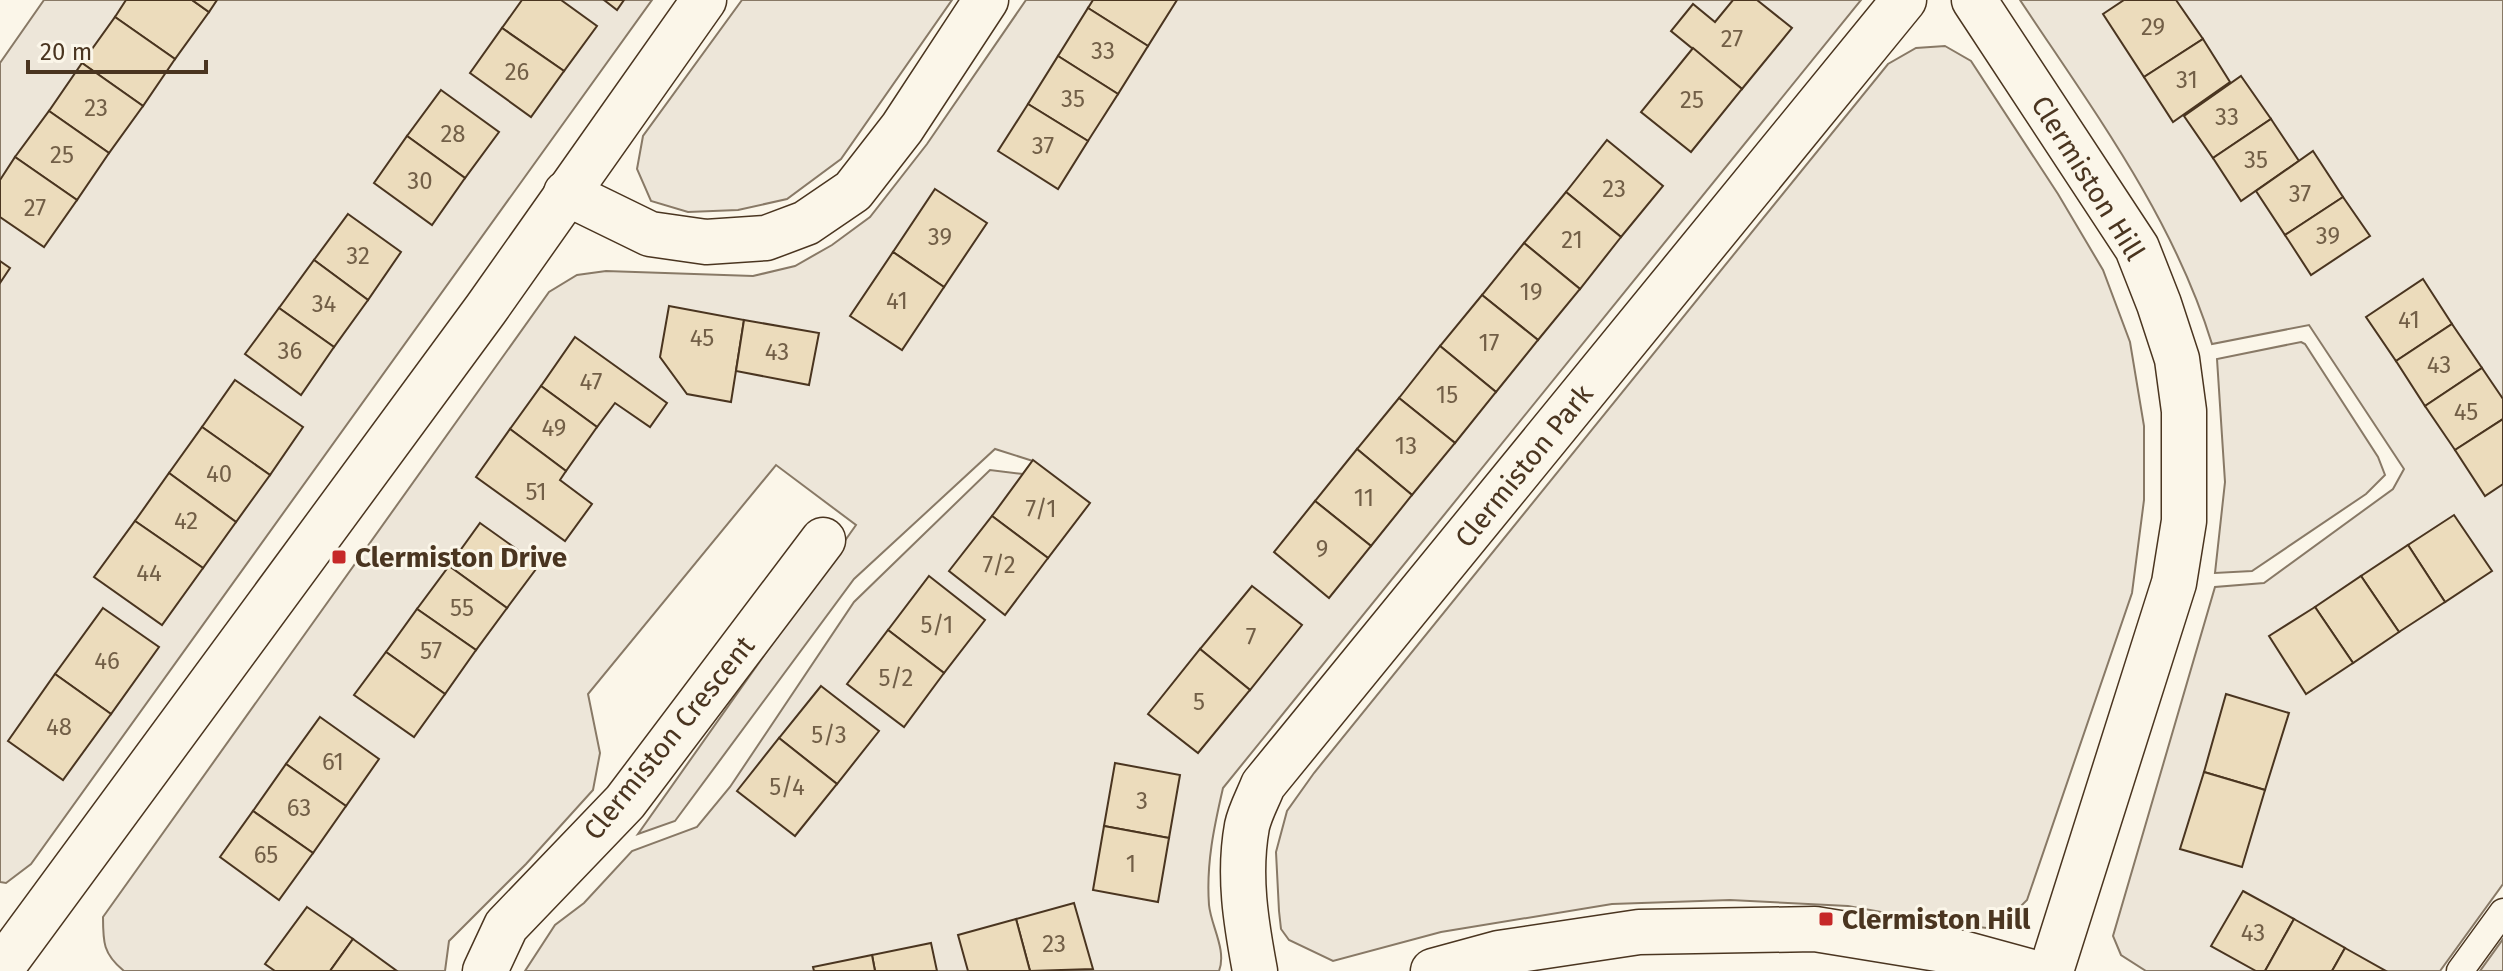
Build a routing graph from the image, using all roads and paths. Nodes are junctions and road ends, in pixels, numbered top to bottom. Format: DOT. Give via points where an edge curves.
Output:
graph roads {
  1 [pos="704,0"];
  2 [pos="986,0"];
  3 [pos="1904,0"];
  4 [pos="1974,0"];
  5 [pos="566,193"];
  6 [pos="823,540"];
  7 [pos="2503,912"];
  8 [pos="1501,962"];
  9 [pos="9,964"];
  10 [pos="485,971"];
  11 [pos="1255,971"];
  12 [pos="1433,971"];
  13 [pos="2028,971"];
  14 [pos="2051,971"];
  15 [pos="2460,971"];
  1 -- 5 [label="street"];
  2 -- 5 [label="street" via="902,128 853,191 806,223 766,238 706,242 650,234"];
  3 -- 11 [label="street, Clermiston Park" via="1263,785 1248,824 1243,875"];
  4 -- 14 [label="street, Clermiston Hill" via="2137,248 2177,359 2184,411 2184,521 2174,583"];
  5 -- 9 [label="street"];
  6 -- 10 [label="street, Clermiston Crescent" via="625,802 506,926"];
  7 -- 15 [label="lane"];
  8 -- 12 [label="street"];
  8 -- 13 [label="street" via="1639,932 1815,929 1962,953"];
}
